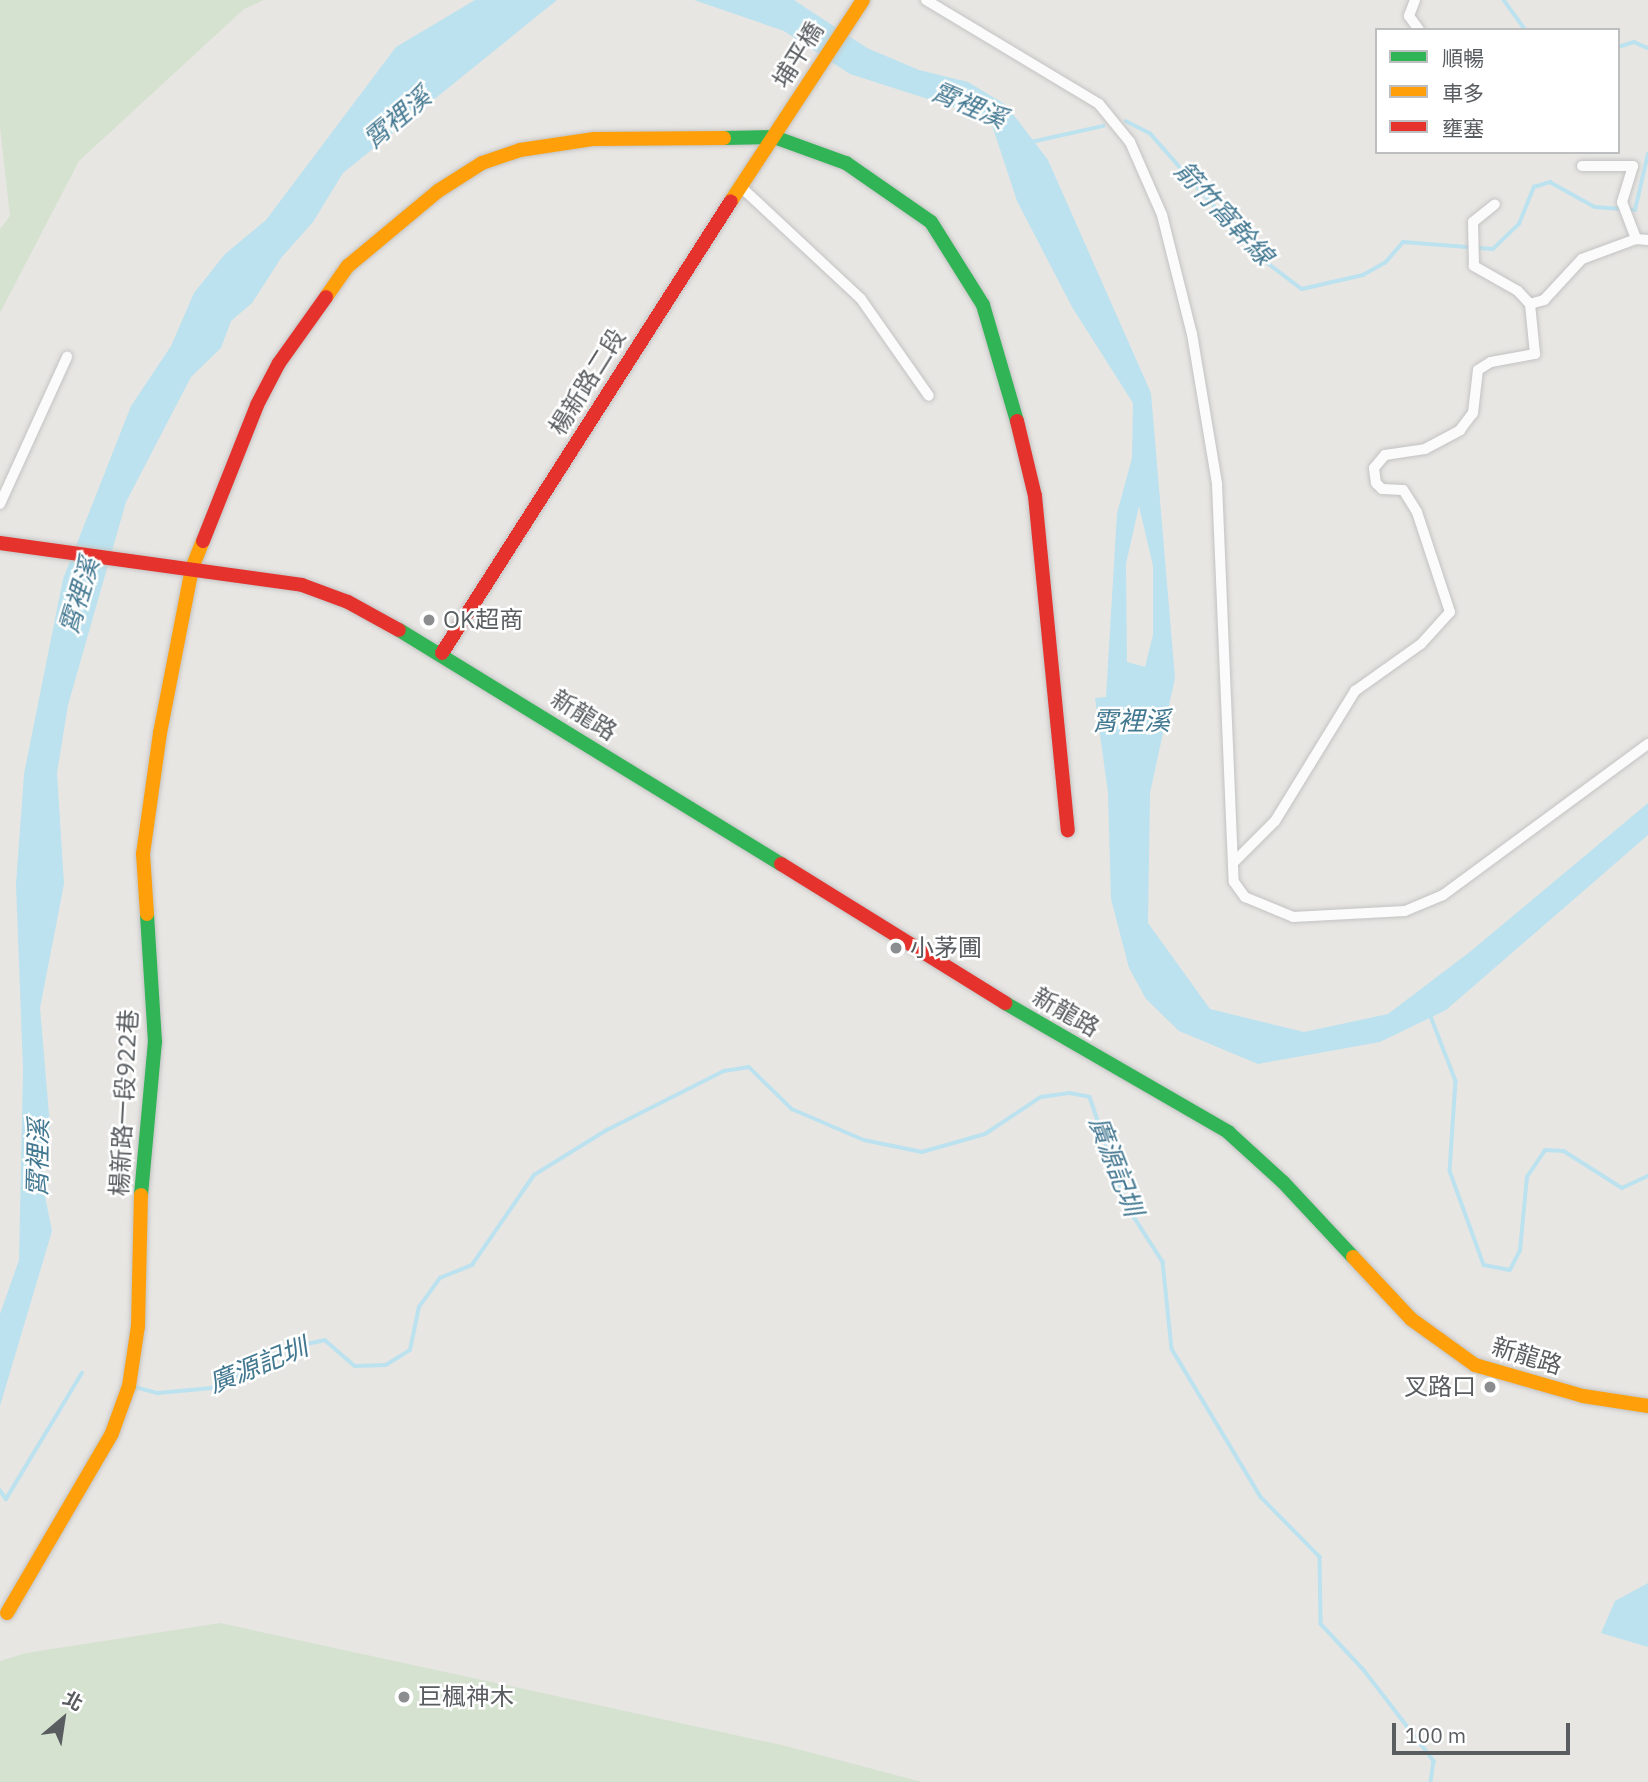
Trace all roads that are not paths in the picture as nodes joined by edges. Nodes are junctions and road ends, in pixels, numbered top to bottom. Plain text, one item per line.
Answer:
1 (863, 0) edge
2 (926, 0) edge
3 (1415, 0) edge
4 (1418, 28) edge
5 (774, 137) junction
6 (1582, 166) dead end
7 (741, 187) junction
8 (1495, 204) dead end
9 (1642, 239) edge
10 (1530, 304) junction
11 (67, 357) dead end
12 (929, 396) dead end
13 (0, 504) edge
14 (0, 543) edge
15 (192, 568) junction
16 (443, 653) junction
17 (1648, 744) edge
18 (1068, 830) dead end
19 (1233, 863) junction
20 (1648, 1406) edge
21 (7, 1614) dead end

1 - 5 street, 埔平橋
2 - 19 street
3 - 4 street
5 - 7 street, 楊新路二段
5 - 15 street, 楊新路一段922巷
5 - 18 street
6 - 9 street
7 - 12 street
7 - 16 street, 楊新路二段
8 - 10 street
9 - 10 street
10 - 19 street
11 - 13 street
14 - 15 street, 新龍路
15 - 16 street, 新龍路
15 - 21 street, 楊新路一段922巷
16 - 20 street, 新龍路
17 - 19 street

